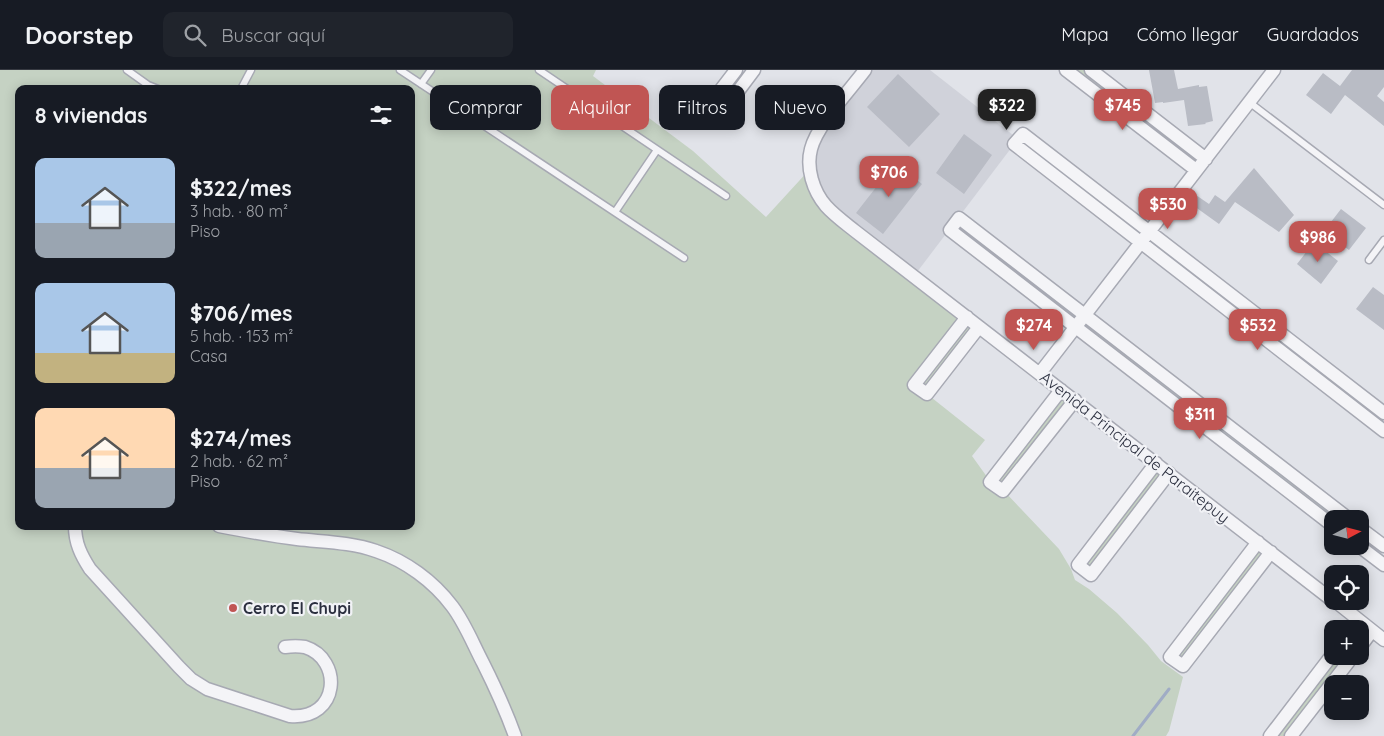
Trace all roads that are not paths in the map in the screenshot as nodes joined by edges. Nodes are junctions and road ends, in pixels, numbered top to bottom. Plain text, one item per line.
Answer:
1 (127, 70) edge
2 (250, 70) edge
3 (400, 70) edge
4 (431, 70) edge
5 (539, 70) edge
6 (736, 70) edge
7 (754, 70) edge
8 (865, 70) edge
9 (1091, 70) edge
10 (1274, 70) edge
11 (1070, 71) edge
12 (421, 84) junction
13 (148, 85) edge
14 (243, 85) edge
15 (1249, 102) junction
16 (657, 150) junction
17 (1206, 159) junction
18 (1196, 170) junction
19 (726, 196) dead end
20 (1384, 205) edge
21 (615, 212) junction
22 (1149, 232) junction
23 (1384, 240) edge
24 (1141, 243) junction
25 (684, 258) dead end
26 (1369, 260) dead end
27 (1085, 315) junction
28 (966, 317) junction
29 (980, 326) junction
30 (1076, 327) junction
31 (1040, 373) junction
32 (1061, 390) junction
33 (1366, 399) junction
34 (1074, 400) junction
35 (1357, 410) junction
36 (1384, 413) edge
37 (1384, 431) edge
38 (1156, 463) junction
39 (1170, 473) junction
40 (1302, 483) junction
41 (1294, 495) junction
42 (1337, 510) edge
43 (1324, 519) edge
44 (75, 530) edge
45 (241, 530) edge
46 (1369, 535) edge
47 (1258, 542) junction
48 (1384, 546) edge
49 (1271, 552) junction
50 (1369, 553) edge
51 (1384, 565) edge
52 (1324, 592) edge
53 (1343, 610) edge
54 (1352, 620) edge
55 (1369, 630) edge
56 (1372, 631) junction
57 (1369, 635) edge
58 (1384, 640) edge
59 (285, 647) dead end
60 (1324, 665) edge
61 (1345, 665) edge
62 (515, 736) edge
63 (1270, 736) edge
64 (1291, 736) edge

1 - 13 lane
2 - 14 lane
3 - 12 lane
4 - 12 lane
5 - 16 lane
6 - 7 street
8 - 28 street, Avenida Principal de Paraitepuy
9 - 17 street
10 - 15 street
11 - 18 street
12 - 21 lane
15 - 17 street
15 - 20 lane
16 - 19 lane
16 - 21 lane
17 - 18 street
18 - 22 street
21 - 25 lane
22 - 24 street
22 - 24 street
22 - 33 street
23 - 26 lane
24 - 27 street
24 - 35 street
27 - 30 street
27 - 30 street
27 - 40 street
28 - 29 street, Avenida Principal de Paraitepuy
28 - 29 street
29 - 31 street, Avenida Principal de Paraitepuy
30 - 31 street
30 - 41 street
31 - 32 street, Avenida Principal de Paraitepuy
32 - 34 street, Avenida Principal de Paraitepuy
32 - 34 street
33 - 35 street
33 - 36 street
34 - 38 street, Avenida Principal de Paraitepuy
35 - 37 street
38 - 39 street, Avenida Principal de Paraitepuy
38 - 39 street
39 - 47 street, Avenida Principal de Paraitepuy
40 - 41 street
40 - 42 street
41 - 43 street
44 - 59 street
45 - 62 street
46 - 48 street
47 - 49 street, Avenida Principal de Paraitepuy
47 - 49 street
49 - 52 street, Avenida Principal de Paraitepuy
50 - 51 street
53 - 54 street, Avenida Principal de Paraitepuy
55 - 56 street, Avenida Principal de Paraitepuy
56 - 57 street
56 - 58 street, Avenida Principal de Paraitepuy
60 - 63 street
61 - 64 street

